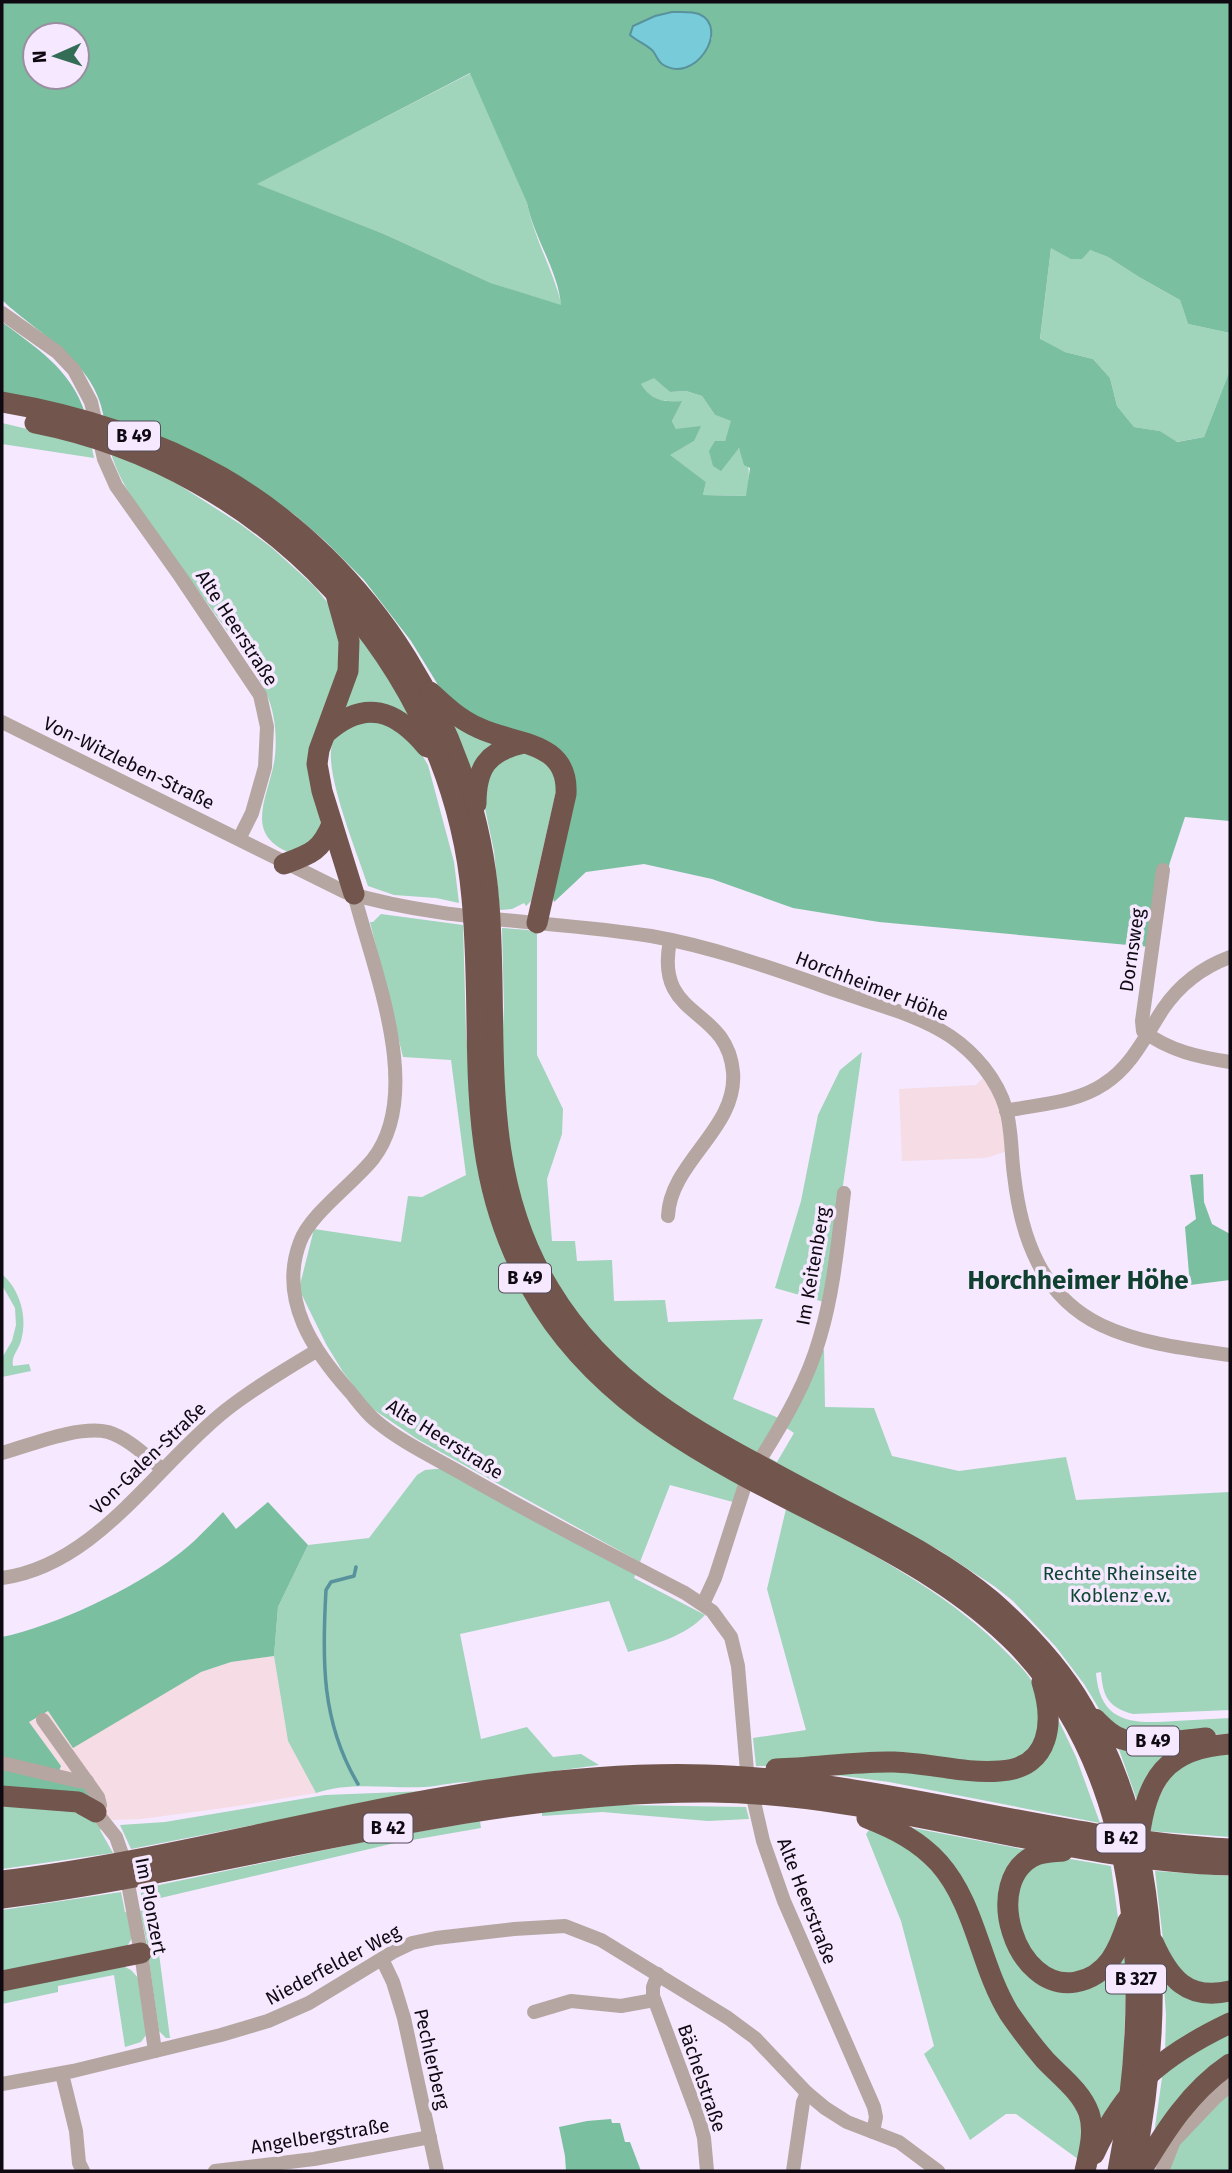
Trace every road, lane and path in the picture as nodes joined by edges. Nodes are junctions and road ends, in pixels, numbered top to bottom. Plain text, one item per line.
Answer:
1 (2, 313) edge
2 (2, 402) edge
3 (2, 417) edge
4 (335, 590) junction
5 (423, 686) junction
6 (2, 722) edge
7 (326, 733) junction
8 (524, 743) junction
9 (441, 764) junction
10 (332, 824) junction
11 (476, 824) junction
12 (239, 839) junction
13 (284, 863) junction
14 (1163, 870) dead end
15 (354, 894) junction
16 (537, 923) junction
17 (670, 941) junction
18 (1230, 957) edge
19 (1147, 1034) junction
20 (1230, 1062) edge
21 (1006, 1111) junction
22 (844, 1193) dead end
23 (668, 1216) dead end
24 (316, 1352) junction
25 (1230, 1355) edge
26 (704, 1445) junction
27 (2, 1453) edge
28 (761, 1458) dead end
29 (162, 1469) junction
30 (745, 1485) dead end
31 (800, 1496) junction
32 (2, 1578) edge
33 (703, 1604) junction
34 (1038, 1670) junction
35 (1086, 1711) junction
36 (43, 1720) dead end
37 (1230, 1737) edge
38 (1230, 1744) edge
39 (2, 1763) edge
40 (705, 1775) junction
41 (87, 1781) junction
42 (2, 1796) edge
43 (802, 1799) junction
44 (96, 1812) junction
45 (1128, 1820) junction
46 (1087, 1850) junction
47 (1230, 1854) edge
48 (1170, 1862) junction
49 (1230, 1872) edge
50 (1134, 1878) junction
51 (2, 1881) edge
52 (2, 1898) edge
53 (1131, 1912) junction
54 (1149, 1933) junction
55 (141, 1953) junction
56 (382, 1959) junction
57 (658, 1974) junction
58 (2, 1981) edge
59 (1230, 1991) edge
60 (654, 2000) junction
61 (534, 2012) dead end
62 (1230, 2023) edge
63 (1143, 2043) junction
64 (155, 2051) junction
65 (1230, 2064) edge
66 (62, 2074) junction
67 (2, 2084) edge
68 (1230, 2085) edge
69 (807, 2094) junction
70 (1134, 2125) junction
71 (873, 2132) junction
72 (430, 2137) junction
73 (83, 2171) edge
74 (215, 2171) edge
75 (438, 2171) edge
76 (706, 2171) edge
77 (793, 2171) edge
78 (938, 2171) edge
79 (1086, 2171) edge
80 (1118, 2171) edge
81 (1133, 2171) edge
82 (1141, 2171) edge
83 (1162, 2171) edge

1 - 12 street, Alte Heerstraße
2 - 5 highway, B 49
3 - 4 highway, B 49
4 - 7 highway
4 - 9 highway, B 49
5 - 8 highway
5 - 11 highway, B 49
6 - 12 street, Von-Witzleben-Straße
7 - 9 highway
7 - 10 highway
8 - 11 highway
8 - 16 highway
9 - 26 highway, B 49
10 - 13 highway
10 - 15 highway
11 - 26 highway, B 49
12 - 13 street
13 - 15 street
14 - 19 street, Dornsweg
15 - 16 street, Horchheimer Höhe
15 - 24 street, Alte Heerstraße
16 - 17 street, Horchheimer Höhe
17 - 21 street, Horchheimer Höhe
17 - 23 street
18 - 19 street
19 - 20 street
19 - 21 street
21 - 25 street, Horchheimer Höhe
22 - 28 street, Im Keitenberg
24 - 29 street, Von-Galen-Straße
24 - 33 street, Alte Heerstraße
26 - 31 highway, B 49
27 - 29 street
29 - 32 street, Von-Galen-Straße
30 - 33 street
31 - 34 highway, B 49
31 - 35 highway, B 49
33 - 71 street, Alte Heerstraße
34 - 40 highway
34 - 45 highway, B 327
35 - 37 highway, B 49
35 - 45 highway, B 49
36 - 41 street, Im Plonzert
38 - 45 highway
39 - 41 street
40 - 47 highway, B 42
40 - 51 highway, B 42
41 - 44 street, Im Plonzert
42 - 44 highway
43 - 46 highway, B 42
43 - 52 highway, B 42
43 - 79 highway
44 - 55 street, Im Plonzert
45 - 50 highway, B 327
45 - 50 highway, B 49
46 - 48 highway, B 42
46 - 53 highway
47 - 48 highway, B 42
48 - 49 highway
50 - 53 highway, B 327
50 - 54 highway, B 49
53 - 63 highway, B 327
54 - 59 highway
54 - 63 highway, B 49
55 - 58 highway
55 - 64 street, Im Plonzert
56 - 57 street, Niederfelder Weg
56 - 64 street, Niederfelder Weg
56 - 72 street, Pechlerberg
57 - 60 street, Bächelstraße
57 - 69 street, Niederfelder Weg
60 - 61 street
60 - 76 street, Bächelstraße
62 - 79 highway
63 - 70 highway, B 327
64 - 66 street, Niederfelder Weg
65 - 82 highway
66 - 67 street, Niederfelder Weg
66 - 73 street
68 - 83 street
69 - 71 street, Niederfelder Weg
69 - 77 street
70 - 80 highway, B 327
70 - 81 highway
71 - 78 street
72 - 74 street, Angelbergstraße
72 - 75 street, Pechlerberg

